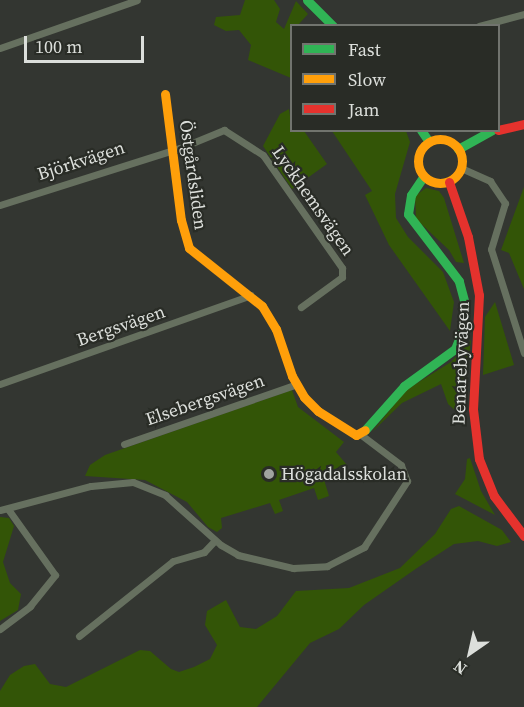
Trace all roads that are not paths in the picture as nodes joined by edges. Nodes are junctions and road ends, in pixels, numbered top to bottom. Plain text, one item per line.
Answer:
1 (137, 0) edge
2 (307, 0) edge
3 (524, 14) edge
4 (331, 24) edge
5 (486, 24) edge
6 (0, 48) edge
7 (165, 94) dead end
8 (524, 124) edge
9 (500, 130) edge
10 (422, 132) edge
11 (488, 132) edge
12 (429, 142) junction
13 (172, 149) junction
14 (458, 149) junction
15 (461, 168) junction
16 (423, 177) junction
17 (449, 182) junction
18 (0, 205) edge
19 (251, 295) junction
20 (302, 307) dead end
21 (524, 353) edge
22 (0, 384) edge
23 (297, 384) junction
24 (360, 434) junction
25 (124, 444) dead end
26 (4, 509) edge
27 (524, 536) edge
28 (215, 540) junction
29 (0, 629) edge
30 (79, 636) dead end

1 - 6 street
2 - 4 street
3 - 5 street
7 - 13 street, Östgårdsliden
8 - 9 street
10 - 12 street
11 - 14 street
12 - 14 street
12 - 16 street
13 - 18 street, Björkvägen
13 - 19 street, Östgårdsliden
13 - 20 street, Lyckhemsvägen
14 - 15 street
15 - 17 street
15 - 21 street
16 - 17 street
16 - 24 street
17 - 27 street, Benarebyvägen
19 - 22 street, Bergsvägen
19 - 23 street, Östgårdsliden
23 - 24 street, Östgårdsliden
23 - 25 street, Elsebergsvägen
24 - 28 street
26 - 28 street
26 - 29 street
28 - 30 street

